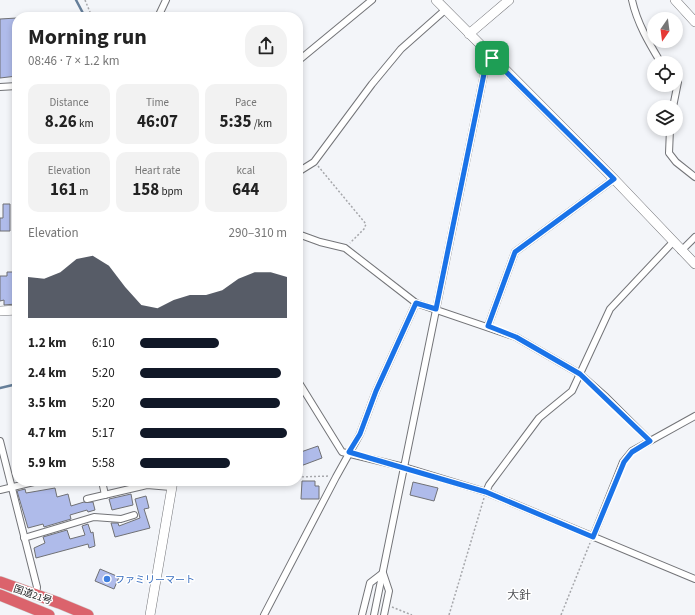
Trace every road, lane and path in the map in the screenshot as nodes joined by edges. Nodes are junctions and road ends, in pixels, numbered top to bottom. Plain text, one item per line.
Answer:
1 (85, 0) edge
2 (166, 0) edge
3 (372, 0) edge
4 (436, 0) edge
5 (509, 0) edge
6 (632, 0) edge
7 (675, 0) edge
8 (445, 10) junction
9 (90, 12) edge
10 (160, 12) edge
11 (695, 22) edge
12 (469, 34) junction
13 (303, 56) edge
14 (657, 56) edge
15 (492, 58) junction
16 (12, 86) edge
17 (0, 87) edge
18 (670, 136) edge
19 (314, 162) junction
20 (303, 169) edge
21 (695, 177) edge
22 (614, 179) junction
23 (303, 236) edge
24 (695, 237) edge
25 (673, 242) junction
26 (345, 248) junction
27 (681, 251) junction
28 (695, 264) edge
29 (416, 303) junction
30 (436, 309) junction
31 (12, 310) edge
32 (0, 311) edge
33 (488, 326) junction
34 (580, 374) junction
35 (303, 390) edge
36 (695, 416) edge
37 (650, 441) junction
38 (0, 442) edge
39 (349, 452) junction
40 (404, 467) junction
41 (336, 477) junction
42 (303, 478) edge
43 (16, 486) edge
44 (103, 486) edge
45 (143, 486) edge
46 (172, 486) edge
47 (11, 487) junction
48 (0, 490) edge
49 (486, 492) junction
50 (105, 495) junction
51 (87, 499) dead end
52 (134, 516) dead end
53 (593, 537) junction
54 (24, 538) junction
55 (383, 573) junction
56 (695, 579) edge
57 (0, 582) edge
58 (0, 595) edge
59 (36, 596) junction
60 (386, 605) junction
61 (48, 615) edge
62 (88, 615) edge
63 (150, 615) edge
64 (264, 615) edge
65 (362, 615) edge
66 (374, 615) edge
67 (384, 615) edge
68 (412, 615) edge
69 (450, 615) edge
70 (561, 615) edge

1 - 9 path
2 - 10 street
3 - 13 street
4 - 8 street
5 - 12 street
6 - 14 street
7 - 11 street
8 - 12 street
8 - 19 street
12 - 15 street
15 - 22 street
15 - 30 street
16 - 17 street
18 - 21 street
19 - 20 street
19 - 26 path
22 - 25 street
22 - 33 street
23 - 26 street
24 - 27 street
25 - 27 street
25 - 34 street
26 - 29 street
27 - 28 street
29 - 30 street
29 - 39 street
30 - 33 street
30 - 40 street
31 - 32 street
33 - 34 street
34 - 37 street
34 - 49 street
35 - 39 street
36 - 37 street
37 - 53 street
38 - 47 street
39 - 40 street
39 - 41 street
40 - 49 street
40 - 55 street
41 - 42 path
41 - 64 street
43 - 47 street
44 - 50 street
45 - 50 street
46 - 63 street
47 - 48 street
47 - 54 street
49 - 53 street
49 - 69 path
50 - 51 street
52 - 54 street
53 - 56 street
53 - 70 path
54 - 59 street
55 - 60 street
55 - 65 street
55 - 66 street
57 - 59 highway, 国道21号
58 - 61 highway, 国道21号
59 - 62 highway, 国道21号
60 - 67 street
60 - 68 path

